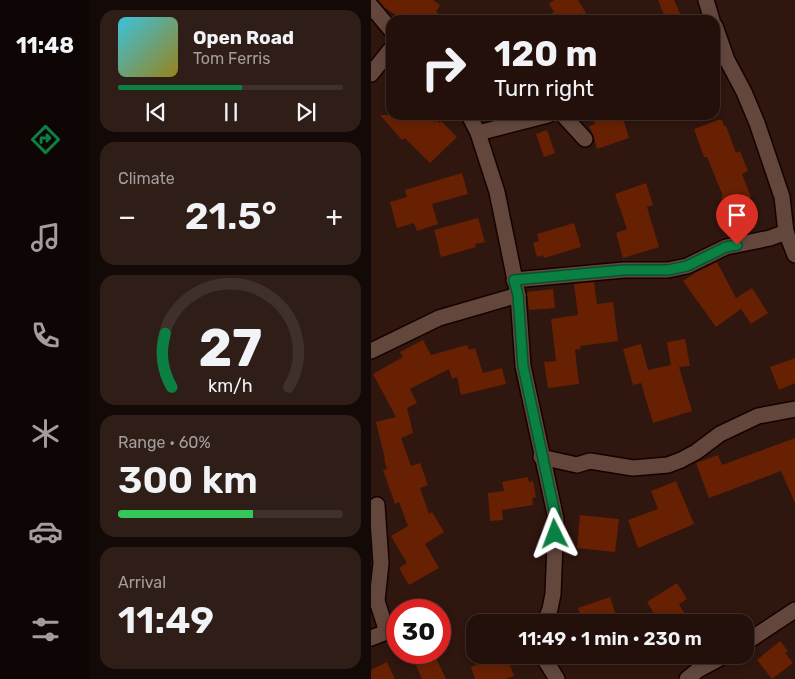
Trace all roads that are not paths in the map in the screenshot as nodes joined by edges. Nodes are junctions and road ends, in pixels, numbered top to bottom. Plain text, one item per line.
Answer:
1 (699, 0) edge
2 (706, 0) edge
3 (371, 6) edge
4 (702, 15) edge
5 (711, 15) edge
6 (386, 24) edge
7 (720, 40) edge
8 (386, 56) edge
9 (720, 59) edge
10 (371, 74) edge
11 (745, 116) dead end
12 (472, 120) edge
13 (529, 120) edge
14 (568, 120) edge
15 (478, 133) junction
16 (585, 139) dead end
17 (786, 232) junction
18 (795, 255) edge
19 (516, 287) junction
20 (371, 351) edge
21 (795, 409) edge
22 (541, 457) junction
23 (377, 505) dead end
24 (795, 610) edge
25 (548, 614) edge
26 (386, 618) edge
27 (386, 632) edge
28 (754, 636) edge
29 (371, 638) edge
30 (548, 664) edge
31 (709, 664) edge
32 (557, 679) edge
33 (687, 679) edge

1 - 4 street
2 - 5 street
3 - 6 street
7 - 17 street
8 - 10 street
9 - 11 street
12 - 15 street
13 - 15 street
14 - 16 street
15 - 19 street
17 - 18 street
17 - 19 street
19 - 20 street
19 - 22 street
21 - 22 street
22 - 25 street
23 - 26 street
24 - 28 street
27 - 29 street
30 - 32 street
31 - 33 street

